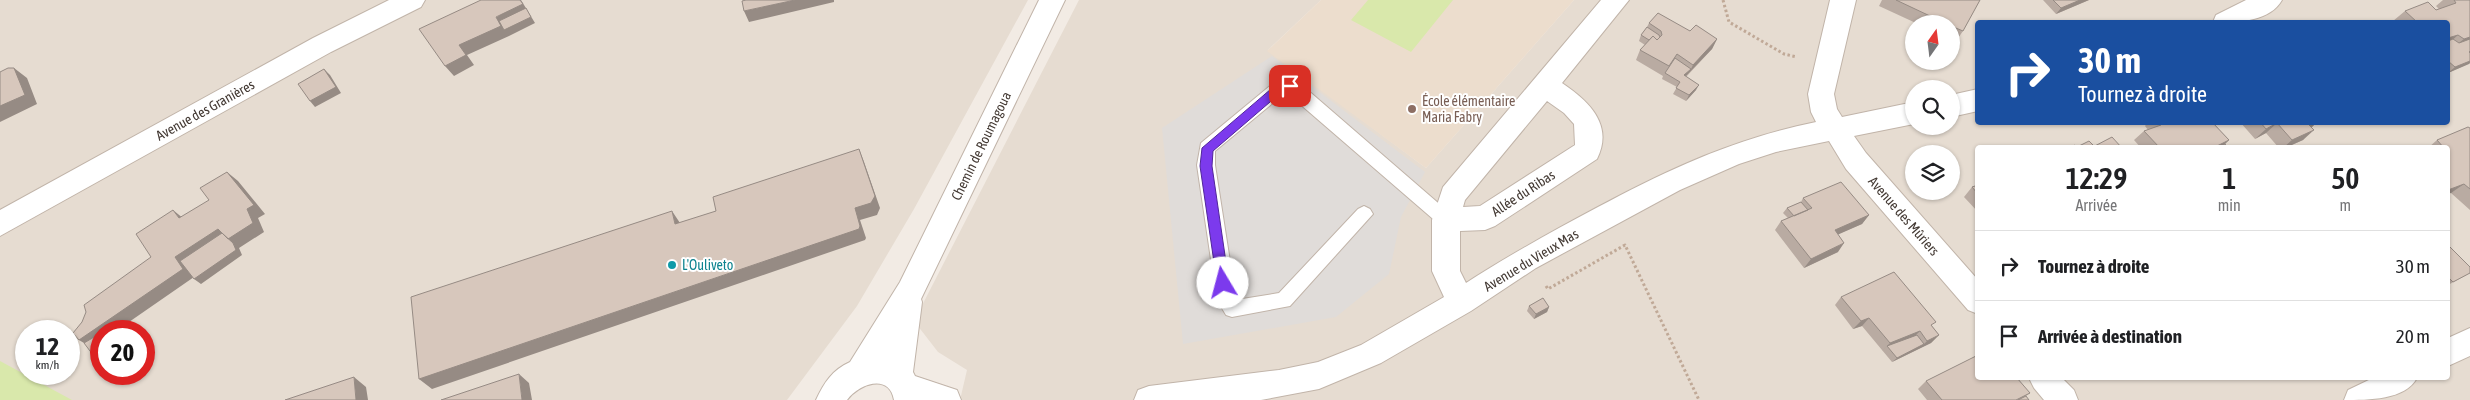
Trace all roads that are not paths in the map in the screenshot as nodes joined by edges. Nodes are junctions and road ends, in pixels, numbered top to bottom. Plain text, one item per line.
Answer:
1 (412, 0) edge
2 (1052, 0) edge
3 (1616, 0) edge
4 (1843, 0) edge
5 (2269, 0) edge
6 (2229, 20) edge
7 (1546, 86) junction
8 (1975, 101) edge
9 (1960, 104) edge
10 (1905, 115) edge
11 (1834, 128) junction
12 (1364, 214) dead end
13 (1446, 220) junction
14 (0, 224) edge
15 (910, 292) junction
16 (1975, 298) edge
17 (1461, 302) junction
18 (2470, 341) edge
19 (2450, 352) edge
20 (860, 372) junction
21 (2046, 380) edge
22 (2398, 380) edge
23 (904, 388) edge
24 (831, 400) edge
25 (946, 400) edge
26 (1149, 400) edge
27 (2063, 400) edge
28 (2359, 400) edge

1 - 14 street, Avenue des Granières
2 - 15 street, Chemin de Roumagoua
3 - 7 street
4 - 11 street
5 - 6 street
7 - 13 street
7 - 13 street, Allée du Ribas
8 - 9 street
10 - 11 street, Avenue du Vieux Mas
11 - 16 street, Avenue des Mûriers
11 - 17 street, Avenue du Vieux Mas
12 - 13 lane
13 - 17 street
15 - 20 street, Chemin de Roumagoua
15 - 23 street, Chemin de Roumagoua
17 - 26 street, Avenue du Vieux Mas
18 - 19 street
20 - 23 street
20 - 24 street
21 - 27 street
22 - 28 street
23 - 25 street

